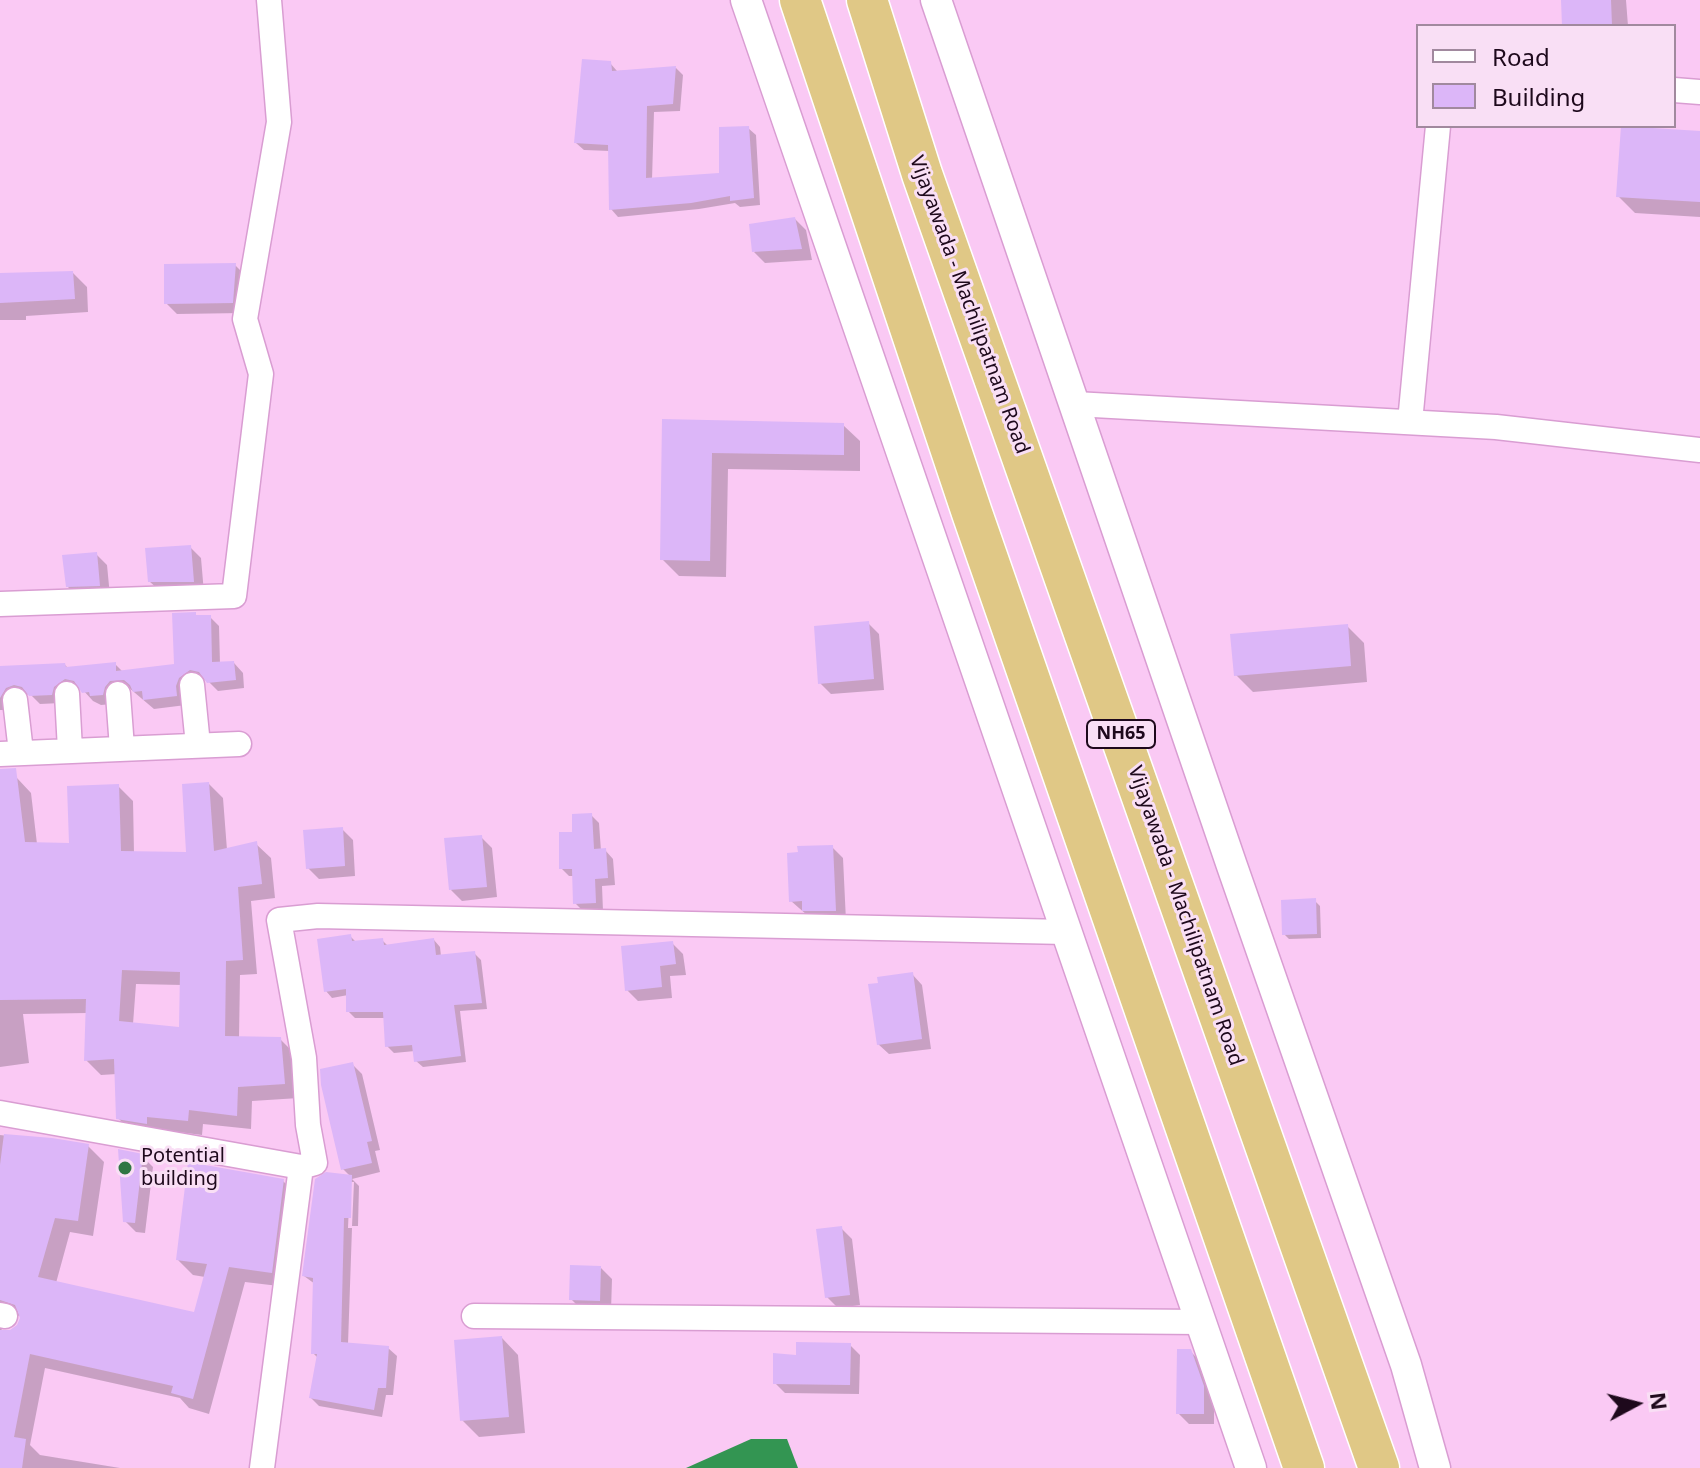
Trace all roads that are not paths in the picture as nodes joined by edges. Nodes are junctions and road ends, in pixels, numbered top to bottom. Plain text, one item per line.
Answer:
1 (269, 0) edge
2 (746, 0) edge
3 (800, 0) edge
4 (867, 0) edge
5 (936, 0) edge
6 (1676, 90) edge
7 (1700, 92) edge
8 (1438, 128) edge
9 (1075, 404) junction
10 (1410, 422) junction
11 (1700, 450) edge
12 (0, 604) edge
13 (192, 685) dead end
14 (67, 694) dead end
15 (118, 694) dead end
16 (15, 700) dead end
17 (239, 744) dead end
18 (198, 745) junction
19 (122, 748) junction
20 (70, 750) junction
21 (11, 753) edge
22 (1066, 932) junction
23 (0, 1113) edge
24 (301, 1167) junction
25 (474, 1316) dead end
26 (1201, 1322) junction
27 (262, 1468) edge
28 (1251, 1468) edge
29 (1304, 1468) edge
30 (1379, 1468) edge
31 (1435, 1468) edge

1 - 12 street
2 - 22 street
3 - 29 highway
4 - 30 highway, Vijayawada - Machilipatnam Road / NH65
5 - 9 street
6 - 7 street
8 - 10 street
9 - 10 street
9 - 31 street
10 - 11 street
13 - 18 street
14 - 20 street
15 - 19 street
16 - 21 street
17 - 18 street
18 - 19 street
19 - 20 street
20 - 21 street
22 - 24 street
22 - 26 street
23 - 24 street
24 - 27 street
25 - 26 street
26 - 28 street

